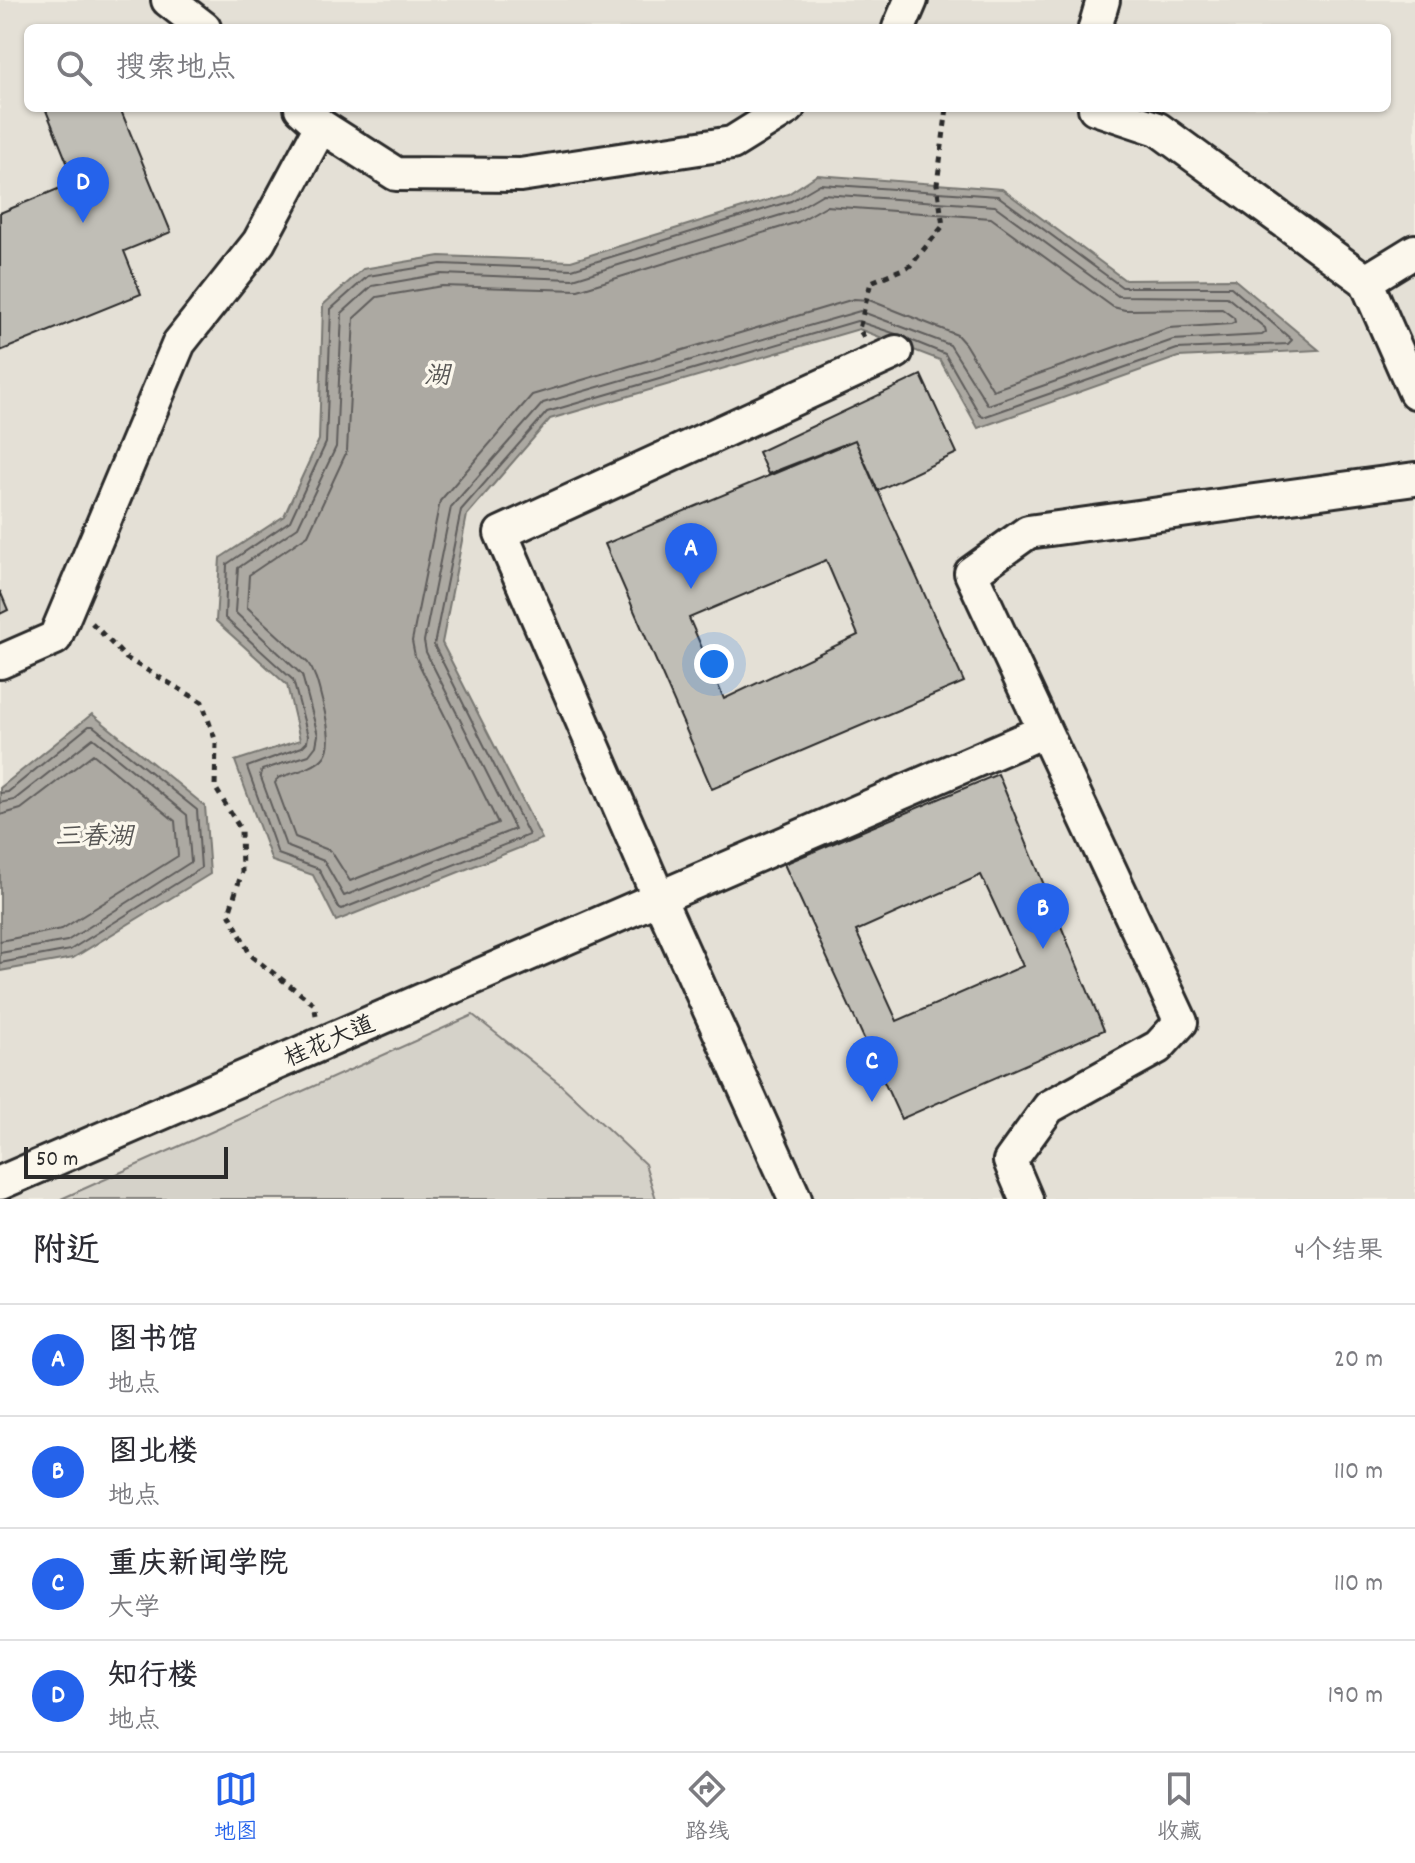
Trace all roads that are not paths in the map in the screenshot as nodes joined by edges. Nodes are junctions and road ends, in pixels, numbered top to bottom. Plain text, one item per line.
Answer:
1 (168, 0) edge
2 (886, 0) edge
3 (911, 0) edge
4 (1103, 0) edge
5 (199, 24) edge
6 (889, 24) edge
7 (901, 24) edge
8 (1096, 24) edge
9 (782, 112) edge
10 (1107, 112) edge
11 (311, 117) edge
12 (1415, 251) edge
13 (1366, 281) junction
14 (896, 352) dead end
15 (1415, 392) edge
16 (1415, 479) edge
17 (0, 662) edge
18 (1044, 731) junction
19 (659, 898) junction
20 (0, 1183) edge
21 (795, 1199) edge
22 (1026, 1199) edge

1 - 5 street
2 - 6 street
3 - 7 street
4 - 8 street
9 - 11 street
10 - 13 street
11 - 17 street
12 - 13 street
13 - 15 street
14 - 19 street
16 - 18 street
18 - 19 street, 桂花大道
18 - 22 street
19 - 20 street, 桂花大道
19 - 21 street

